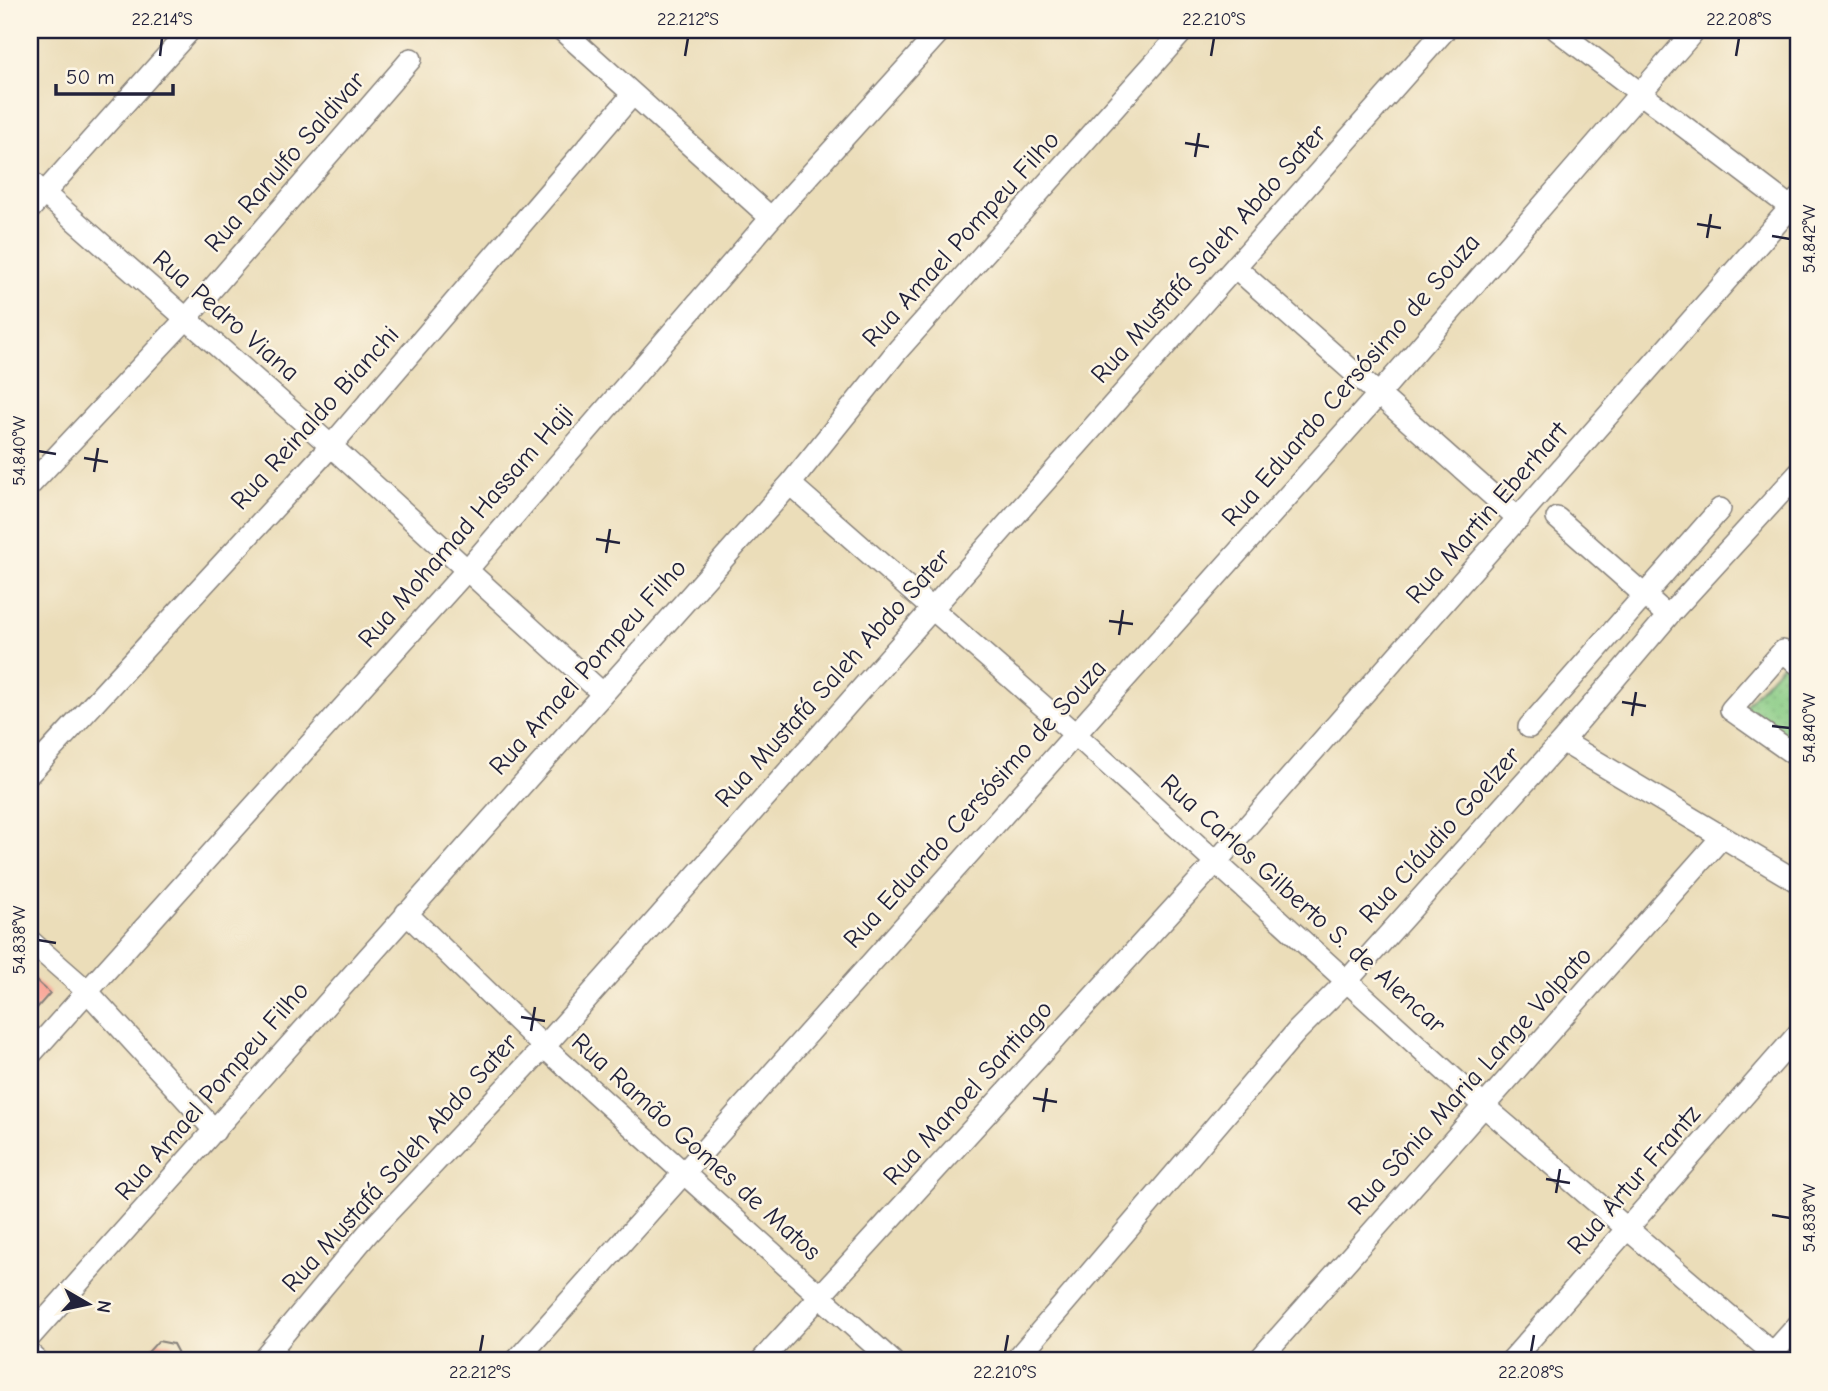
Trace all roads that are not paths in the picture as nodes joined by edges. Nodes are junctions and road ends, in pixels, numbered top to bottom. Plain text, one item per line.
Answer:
1 (190, 30) edge
2 (562, 30) edge
3 (942, 30) edge
4 (1184, 30) edge
5 (1445, 30) edge
6 (1556, 30) edge
7 (1695, 30) edge
8 (411, 59) dead end
9 (1639, 93) junction
10 (634, 94) junction
11 (34, 195) edge
12 (1796, 206) edge
13 (771, 218) junction
14 (1236, 268) junction
15 (187, 318) junction
16 (1379, 394) junction
17 (331, 446) junction
18 (1798, 474) edge
19 (790, 484) junction
20 (30, 485) edge
21 (1720, 509) dead end
22 (1557, 518) dead end
23 (1519, 519) junction
24 (467, 570) junction
25 (1645, 595) junction
26 (933, 608) junction
27 (1668, 616) junction
28 (1798, 664) edge
29 (602, 692) junction
30 (1529, 727) dead end
31 (1076, 735) junction
32 (1562, 741) junction
33 (1798, 757) edge
34 (30, 773) edge
35 (1723, 837) junction
36 (1216, 862) junction
37 (1798, 881) edge
38 (406, 913) junction
39 (30, 941) edge
40 (1346, 982) junction
41 (88, 991) junction
42 (1798, 1034) edge
43 (544, 1047) junction
44 (30, 1055) edge
45 (1485, 1107) junction
46 (215, 1131) junction
47 (683, 1171) junction
48 (1628, 1230) junction
49 (820, 1296) junction
50 (1798, 1325) edge
51 (30, 1337) edge
52 (30, 1354) edge
53 (1774, 1359) edge
54 (38, 1361) edge
55 (261, 1361) edge
56 (516, 1361) edge
57 (761, 1361) edge
58 (891, 1361) edge
59 (1015, 1361) edge
60 (1258, 1361) edge
61 (1511, 1361) edge

1 - 11 street
2 - 10 street
3 - 13 street, Rua Mohamad Hassam Haji
4 - 19 street, Rua Amael Pompeu Filho
5 - 14 street, Rua Mustafá Saleh Abdo Sater
6 - 9 street
7 - 9 street, Rua Eduardo Cersósimo de Souza
8 - 15 street, Rua Ranulfo Saldivar
9 - 12 street
9 - 16 street, Rua Eduardo Cersósimo de Souza
10 - 13 street
10 - 17 street, Rua Reinaldo Bianchi
11 - 15 street, Rua Pedro Viana
12 - 23 street, Rua Martin Eberhart
13 - 24 street, Rua Mohamad Hassam Haji
14 - 16 street
14 - 26 street, Rua Mustafá Saleh Abdo Sater
15 - 17 street, Rua Pedro Viana
15 - 20 street, Rua Ranulfo Saldivar
16 - 23 street
16 - 31 street, Rua Eduardo Cersósimo de Souza
17 - 24 street, Rua Pedro Viana
17 - 34 street, Rua Reinaldo Bianchi
18 - 27 street, Rua Cláudio Goelzer
19 - 26 street, Rua Carlos Gilberto S. de Alencar
19 - 29 street, Rua Amael Pompeu Filho
21 - 25 street
22 - 25 street
23 - 36 street, Rua Martin Eberhart
24 - 29 street, Rua Pedro Viana
24 - 41 street, Rua Mohamad Hassam Haji
25 - 27 street
25 - 30 street
26 - 31 street, Rua Carlos Gilberto S. de Alencar
26 - 43 street, Rua Mustafá Saleh Abdo Sater
27 - 32 street, Rua Cláudio Goelzer
28 - 33 street
29 - 38 street, Rua Amael Pompeu Filho
31 - 36 street, Rua Carlos Gilberto S. de Alencar
31 - 47 street, Rua Eduardo Cersósimo de Souza
32 - 35 street
32 - 40 street, Rua Cláudio Goelzer
35 - 37 street
35 - 45 street, Rua Sônia Maria Lange Volpato
36 - 40 street, Rua Carlos Gilberto S. de Alencar
36 - 49 street, Rua Manoel Santiago
38 - 43 street, Rua Ramão Gomes de Matos
38 - 46 street, Rua Amael Pompeu Filho
39 - 41 street
40 - 45 street, Rua Carlos Gilberto S. de Alencar
40 - 59 street, Rua Cláudio Goelzer
41 - 44 street, Rua Mohamad Hassam Haji
41 - 46 street
42 - 48 street, Rua Artur Frantz
43 - 47 street, Rua Ramão Gomes de Matos
43 - 55 street, Rua Mustafá Saleh Abdo Sater
45 - 48 street, Rua Carlos Gilberto S. de Alencar
45 - 60 street, Rua Sônia Maria Lange Volpato
46 - 51 street, Rua Amael Pompeu Filho
47 - 49 street, Rua Ramão Gomes de Matos
47 - 56 street, Rua Eduardo Cersósimo de Souza
48 - 53 street, Rua Carlos Gilberto S. de Alencar
48 - 61 street, Rua Artur Frantz
49 - 57 street, Rua Manoel Santiago
49 - 58 street, Rua Ramão Gomes de Matos
50 - 53 street
52 - 54 street

